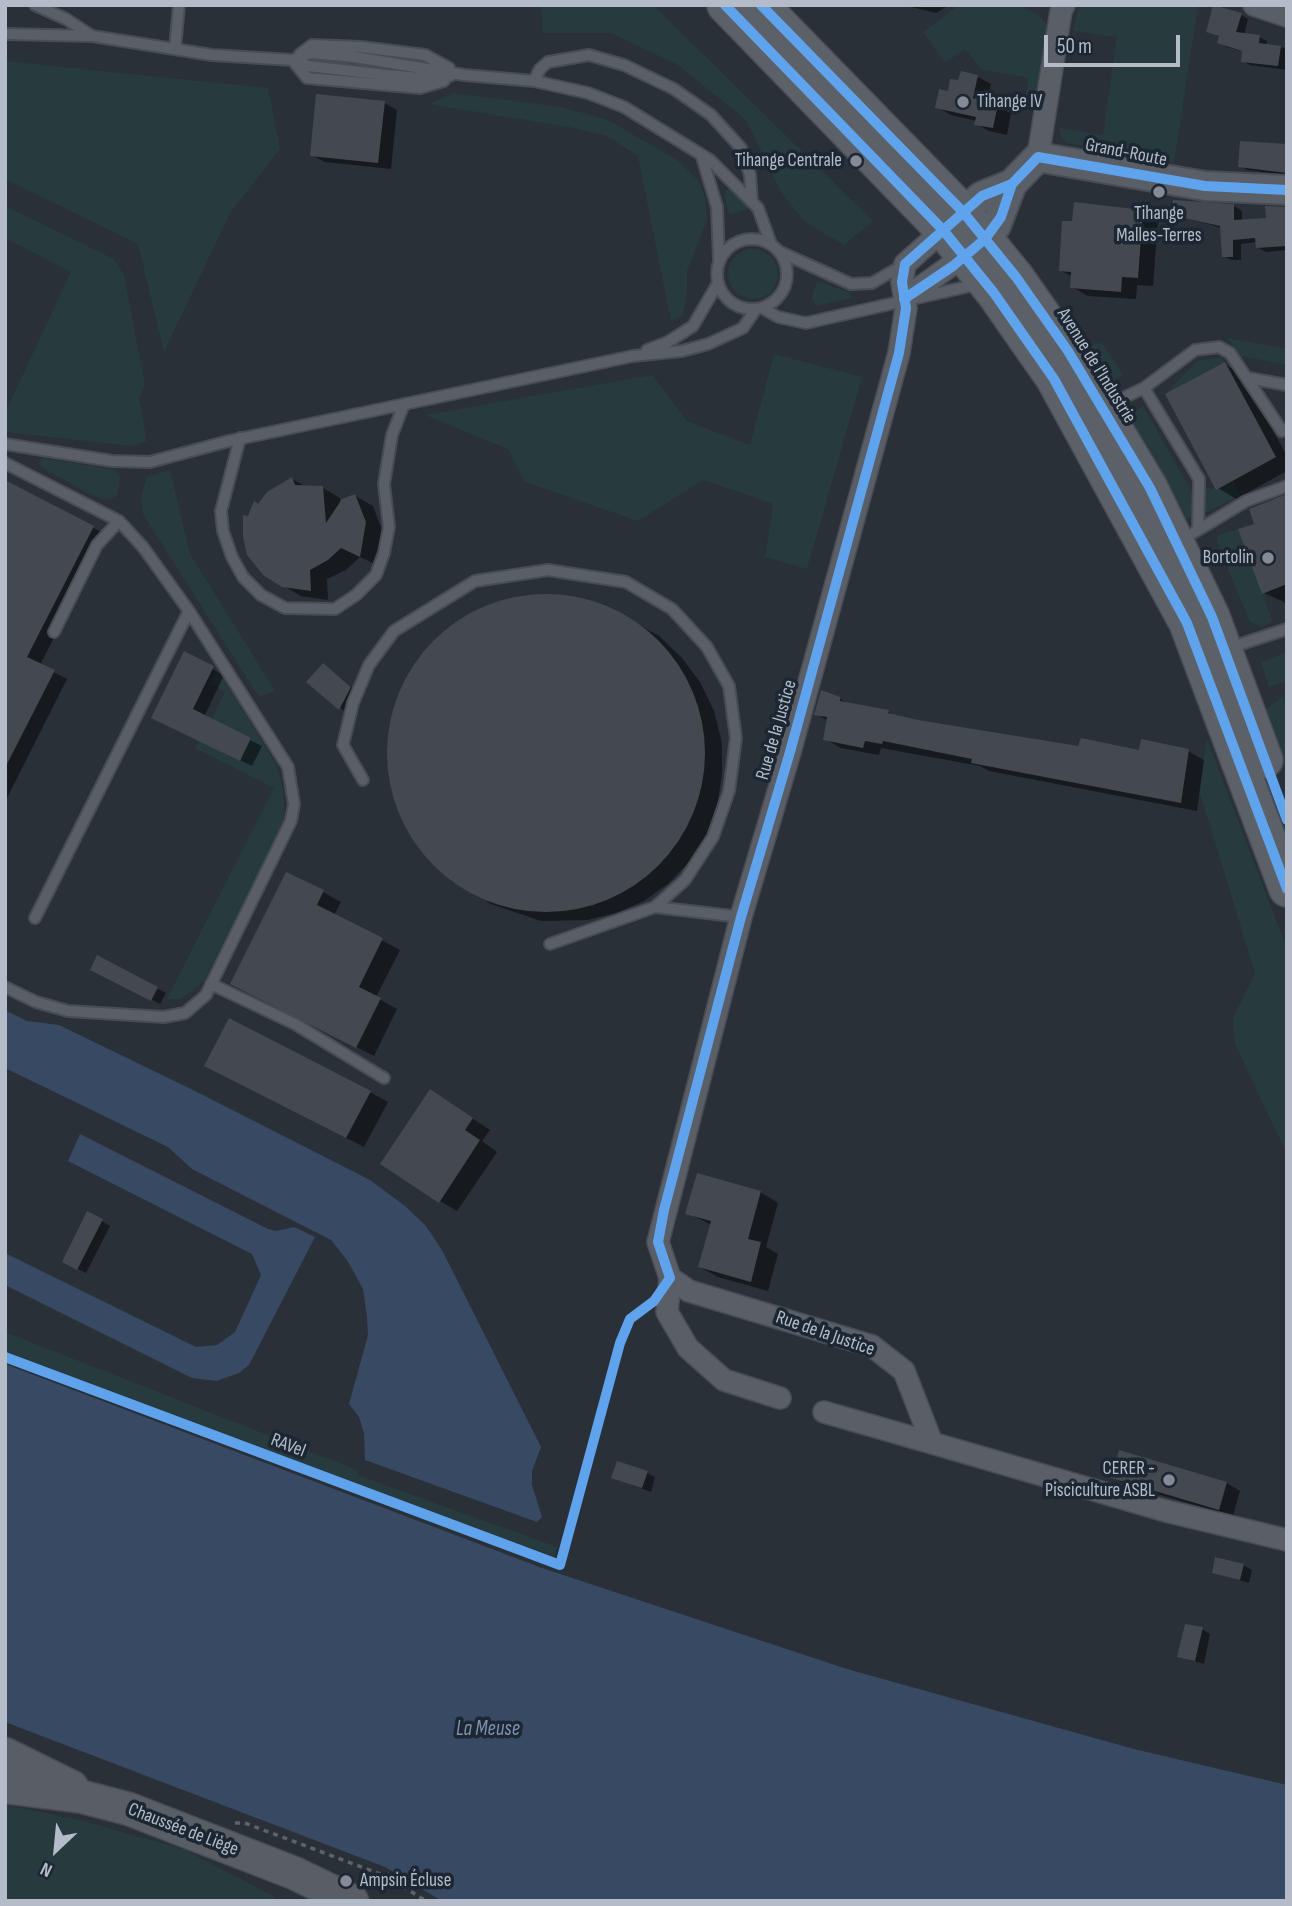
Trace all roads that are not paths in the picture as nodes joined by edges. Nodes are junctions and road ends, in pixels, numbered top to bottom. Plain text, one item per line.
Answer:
1 (35, 5) edge
2 (179, 5) edge
3 (725, 5) edge
4 (761, 5) edge
5 (1065, 5) edge
6 (1254, 5) edge
7 (1287, 16) edge
8 (5, 34) edge
9 (92, 36) junction
10 (174, 49) junction
11 (293, 60) junction
12 (464, 75) junction
13 (534, 81) junction
14 (702, 157) junction
15 (1038, 157) junction
16 (1012, 184) junction
17 (1287, 190) edge
18 (752, 201) junction
19 (966, 228) junction
20 (771, 244) junction
21 (780, 252) junction
22 (719, 260) junction
23 (905, 264) junction
24 (718, 283) junction
25 (986, 283) junction
26 (904, 299) junction
27 (759, 308) junction
28 (633, 356) junction
29 (1248, 378) junction
30 (1287, 385) edge
31 (1144, 388) junction
32 (404, 404) junction
33 (1102, 408) junction
34 (1287, 429) edge
35 (240, 438) junction
36 (5, 444) edge
37 (5, 463) edge
38 (1287, 486) edge
39 (119, 521) junction
40 (1187, 537) junction
41 (189, 611) junction
42 (1287, 629) edge
43 (54, 632) dead end
44 (1212, 652) junction
45 (363, 780) dead end
46 (1287, 820) edge
47 (1287, 889) edge
48 (655, 907) junction
49 (741, 917) junction
50 (35, 918) dead end
51 (550, 944) dead end
52 (211, 984) junction
53 (5, 987) edge
54 (384, 1077) dead end
55 (670, 1278) junction
56 (780, 1398) dead end
57 (824, 1412) dead end
58 (932, 1443) junction
59 (1287, 1540) edge
60 (5, 1754) edge
61 (5, 1787) edge
62 (83, 1797) junction
63 (352, 1901) edge

1 - 9 lane
2 - 10 lane
3 - 19 main road, Avenue de l'Industrie
4 - 19 main road, Avenue de l'Industrie
5 - 15 street
6 - 7 street
8 - 9 lane
9 - 10 lane
10 - 11 lane
11 - 12 lane
11 - 12 lane
12 - 13 lane
13 - 14 lane
13 - 18 lane
14 - 18 lane
14 - 22 lane
15 - 16 street
15 - 17 street, Grand-Route
16 - 19 street
16 - 19 street
18 - 20 lane
19 - 23 street
19 - 25 main road, Avenue de l'Industrie
19 - 26 street
19 - 33 main road, Avenue de l'Industrie
20 - 21 lane
20 - 22 lane
21 - 23 lane
21 - 27 lane
22 - 24 lane
23 - 26 street, Rue de la Justice
24 - 27 lane
24 - 28 lane
25 - 26 lane
25 - 44 main road, Avenue de l'Industrie
26 - 27 lane
26 - 49 street, Rue de la Justice
27 - 28 lane
28 - 32 lane
29 - 30 lane
29 - 31 lane
29 - 34 lane
31 - 33 lane
31 - 40 lane
32 - 35 lane
32 - 35 lane
33 - 40 main road, Avenue de l'Industrie
35 - 36 lane
37 - 39 lane
38 - 40 lane
39 - 41 lane
39 - 43 lane
40 - 44 main road, Avenue de l'Industrie
41 - 50 lane
41 - 52 lane
42 - 44 lane
44 - 46 main road, Avenue de l'Industrie
44 - 47 main road, Avenue de l'Industrie
45 - 48 lane
48 - 49 lane
48 - 51 lane
49 - 55 street, Rue de la Justice
52 - 53 lane
52 - 54 lane
55 - 56 street, Rue de la Justice
55 - 58 street, Rue de la Justice
57 - 58 street
58 - 59 street
60 - 62 main road
61 - 62 main road, Chaussée de Liège
62 - 63 main road, Chaussée de Liège

